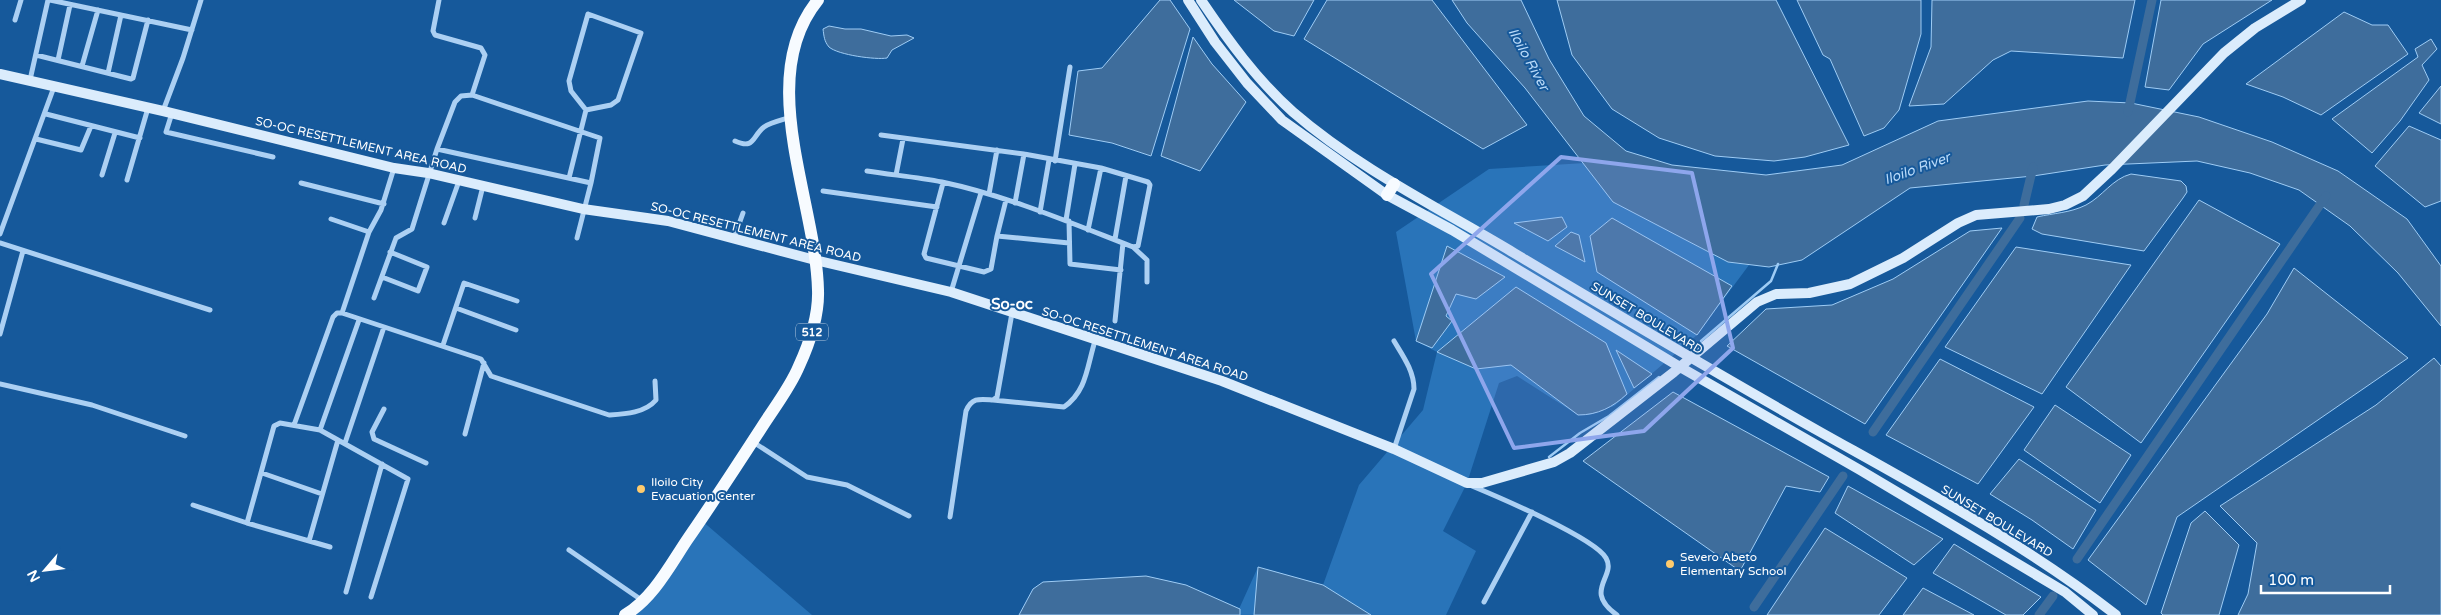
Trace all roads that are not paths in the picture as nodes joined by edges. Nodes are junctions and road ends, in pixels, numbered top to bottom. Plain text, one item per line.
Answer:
1 (21, 0) edge
2 (49, 0) edge
3 (201, 0) edge
4 (440, 0) edge
5 (818, 0) edge
6 (1188, 0) edge
7 (1201, 0) edge
8 (2301, 0) edge
9 (70, 5) junction
10 (98, 10) junction
11 (121, 15) junction
12 (15, 20) dead end
13 (148, 20) junction
14 (192, 30) junction
15 (36, 55) junction
16 (58, 60) junction
17 (82, 66) junction
18 (1070, 67) dead end
19 (108, 73) junction
20 (0, 74) edge
21 (30, 80) junction
22 (54, 87) junction
23 (472, 95) junction
24 (148, 108) junction
25 (586, 110) junction
26 (168, 112) junction
27 (46, 114) junction
28 (791, 117) junction
29 (91, 126) junction
30 (579, 130) junction
31 (115, 133) junction
32 (881, 136) dead end
33 (140, 138) junction
34 (36, 139) junction
35 (903, 139) junction
36 (735, 141) dead end
37 (437, 149) junction
38 (997, 150) junction
39 (1024, 154) junction
40 (273, 157) dead end
41 (1052, 160) junction
42 (1075, 164) junction
43 (394, 168) junction
44 (1100, 168) junction
45 (867, 170) dead end
46 (428, 173) junction
47 (102, 175) dead end
48 (896, 175) junction
49 (1126, 176) junction
50 (569, 178) junction
51 (127, 180) dead end
52 (459, 180) junction
53 (301, 183) dead end
54 (590, 183) junction
55 (943, 183) junction
56 (1394, 184) junction
57 (483, 185) junction
58 (823, 191) dead end
59 (981, 193) junction
60 (989, 194) junction
61 (1387, 195) junction
62 (1006, 200) junction
63 (1015, 203) junction
64 (384, 204) junction
65 (937, 207) junction
66 (583, 209) junction
67 (1040, 212) junction
68 (743, 213) dead end
69 (475, 218) dead end
70 (331, 219) dead end
71 (1068, 221) junction
72 (444, 223) dead end
73 (1088, 230) junction
74 (369, 232) junction
75 (0, 234) edge
76 (996, 236) junction
77 (577, 238) dead end
78 (734, 239) junction
79 (1115, 240) junction
80 (1069, 242) junction
81 (0, 243) edge
82 (1124, 243) junction
83 (1133, 247) junction
84 (23, 251) junction
85 (390, 252) junction
86 (815, 260) junction
87 (958, 266) junction
88 (1121, 270) junction
89 (382, 277) junction
90 (1147, 282) dead end
91 (951, 292) junction
92 (374, 298) dead end
93 (518, 301) dead end
94 (456, 308) junction
95 (210, 310) dead end
96 (342, 313) junction
97 (1012, 313) junction
98 (359, 320) junction
99 (1116, 320) dead end
100 (384, 327) junction
101 (516, 330) dead end
102 (0, 334) edge
103 (1095, 341) junction
104 (1394, 341) dead end
105 (443, 345) junction
106 (1690, 358) junction
107 (484, 362) junction
108 (1680, 367) junction
109 (655, 382) dead end
110 (0, 384) edge
111 (993, 400) junction
112 (384, 410) dead end
113 (294, 425) junction
114 (320, 430) junction
115 (465, 434) dead end
116 (185, 436) dead end
117 (338, 440) junction
118 (753, 442) junction
119 (345, 443) junction
120 (1394, 450) junction
121 (426, 463) dead end
122 (382, 464) junction
123 (262, 473) junction
124 (1467, 483) junction
125 (322, 494) junction
126 (193, 505) dead end
127 (1532, 512) junction
128 (909, 516) dead end
129 (950, 517) dead end
130 (247, 523) junction
131 (309, 541) junction
132 (330, 547) dead end
133 (569, 550) dead end
134 (346, 592) dead end
135 (371, 597) dead end
136 (644, 601) junction
137 (1484, 602) dead end
138 (625, 615) edge
139 (1617, 615) edge
140 (2093, 615) edge
141 (2116, 615) edge

1 - 12 street
2 - 9 street
2 - 15 street
3 - 14 street
4 - 23 street
5 - 28 main road, 512
6 - 61 street, SUNSET BOULEVARD
7 - 56 street, SUNSET BOULEVARD
8 - 106 street
9 - 10 street
9 - 16 street
10 - 11 street
10 - 17 street
11 - 13 street
11 - 19 street
13 - 14 street
13 - 19 street
14 - 26 street
15 - 16 street
15 - 21 street
16 - 17 street
17 - 19 street
18 - 41 street
20 - 21 street, SO-OC RESETTLEMENT AREA ROAD
21 - 22 street, SO-OC RESETTLEMENT AREA ROAD
22 - 24 street, SO-OC RESETTLEMENT AREA ROAD
22 - 27 street
23 - 30 street
23 - 37 street
24 - 26 street, SO-OC RESETTLEMENT AREA ROAD
24 - 33 street
25 - 25 street
25 - 30 street
26 - 40 street
26 - 43 street, SO-OC RESETTLEMENT AREA ROAD
27 - 29 street
27 - 34 street
28 - 36 street
28 - 86 main road, 512
29 - 31 street
29 - 34 street
30 - 50 street
30 - 54 street
31 - 33 street
31 - 47 street
32 - 35 street
33 - 51 street
34 - 75 street
35 - 38 street
35 - 48 street
37 - 46 street
37 - 50 street
38 - 39 street
38 - 60 street
39 - 41 street
39 - 63 street
41 - 42 street
41 - 67 street
42 - 44 street
42 - 71 street
43 - 46 street, SO-OC RESETTLEMENT AREA ROAD
43 - 64 street
44 - 49 street
44 - 73 street
45 - 48 street
46 - 52 street, SO-OC RESETTLEMENT AREA ROAD
46 - 85 street
48 - 55 street
49 - 79 street
49 - 83 street
50 - 54 street
52 - 57 street, SO-OC RESETTLEMENT AREA ROAD
52 - 72 street
53 - 64 street
54 - 66 street
55 - 59 street
55 - 65 street
56 - 61 main road
56 - 106 street, SUNSET BOULEVARD
57 - 66 street, SO-OC RESETTLEMENT AREA ROAD
57 - 69 street
58 - 65 street
59 - 60 street
59 - 87 street
60 - 62 street
61 - 108 street, SUNSET BOULEVARD
62 - 63 street
62 - 76 street
63 - 67 street
64 - 74 street
65 - 87 street
66 - 77 street
66 - 78 street, SO-OC RESETTLEMENT AREA ROAD
67 - 71 street
68 - 78 street
70 - 74 street
71 - 73 street
71 - 80 street
73 - 79 street
74 - 96 street
76 - 80 street
76 - 87 street
78 - 86 street, SO-OC RESETTLEMENT AREA ROAD
79 - 82 street
80 - 88 street
81 - 84 street
82 - 83 street
82 - 88 street
83 - 90 street
84 - 95 street
84 - 102 street
85 - 89 street
85 - 89 street
86 - 91 street, SO-OC RESETTLEMENT AREA ROAD
86 - 118 main road, 512
87 - 91 street
88 - 99 street
89 - 92 street
91 - 97 street, SO-OC RESETTLEMENT AREA ROAD
93 - 94 street
94 - 101 street
94 - 105 street
96 - 98 street
96 - 113 street
97 - 103 street, SO-OC RESETTLEMENT AREA ROAD
97 - 111 street
98 - 100 street
98 - 114 street
100 - 105 street
100 - 119 street
103 - 111 street
103 - 120 street, SO-OC RESETTLEMENT AREA ROAD
104 - 120 street
105 - 107 street
106 - 108 street
106 - 141 street, SUNSET BOULEVARD
107 - 109 street
107 - 115 street
108 - 124 street
108 - 140 street, SUNSET BOULEVARD
110 - 116 street
111 - 129 street
112 - 121 street
113 - 114 street
113 - 123 street
114 - 117 street
117 - 119 street
117 - 125 street
118 - 128 street
118 - 136 main road, 512
119 - 122 street
120 - 124 street, SO-OC RESETTLEMENT AREA ROAD
122 - 134 street
122 - 135 street
123 - 125 street
123 - 130 street
124 - 127 street
125 - 131 street
126 - 130 street
127 - 137 street
127 - 139 street
130 - 131 street
131 - 132 street
133 - 136 street
136 - 138 main road, 512

